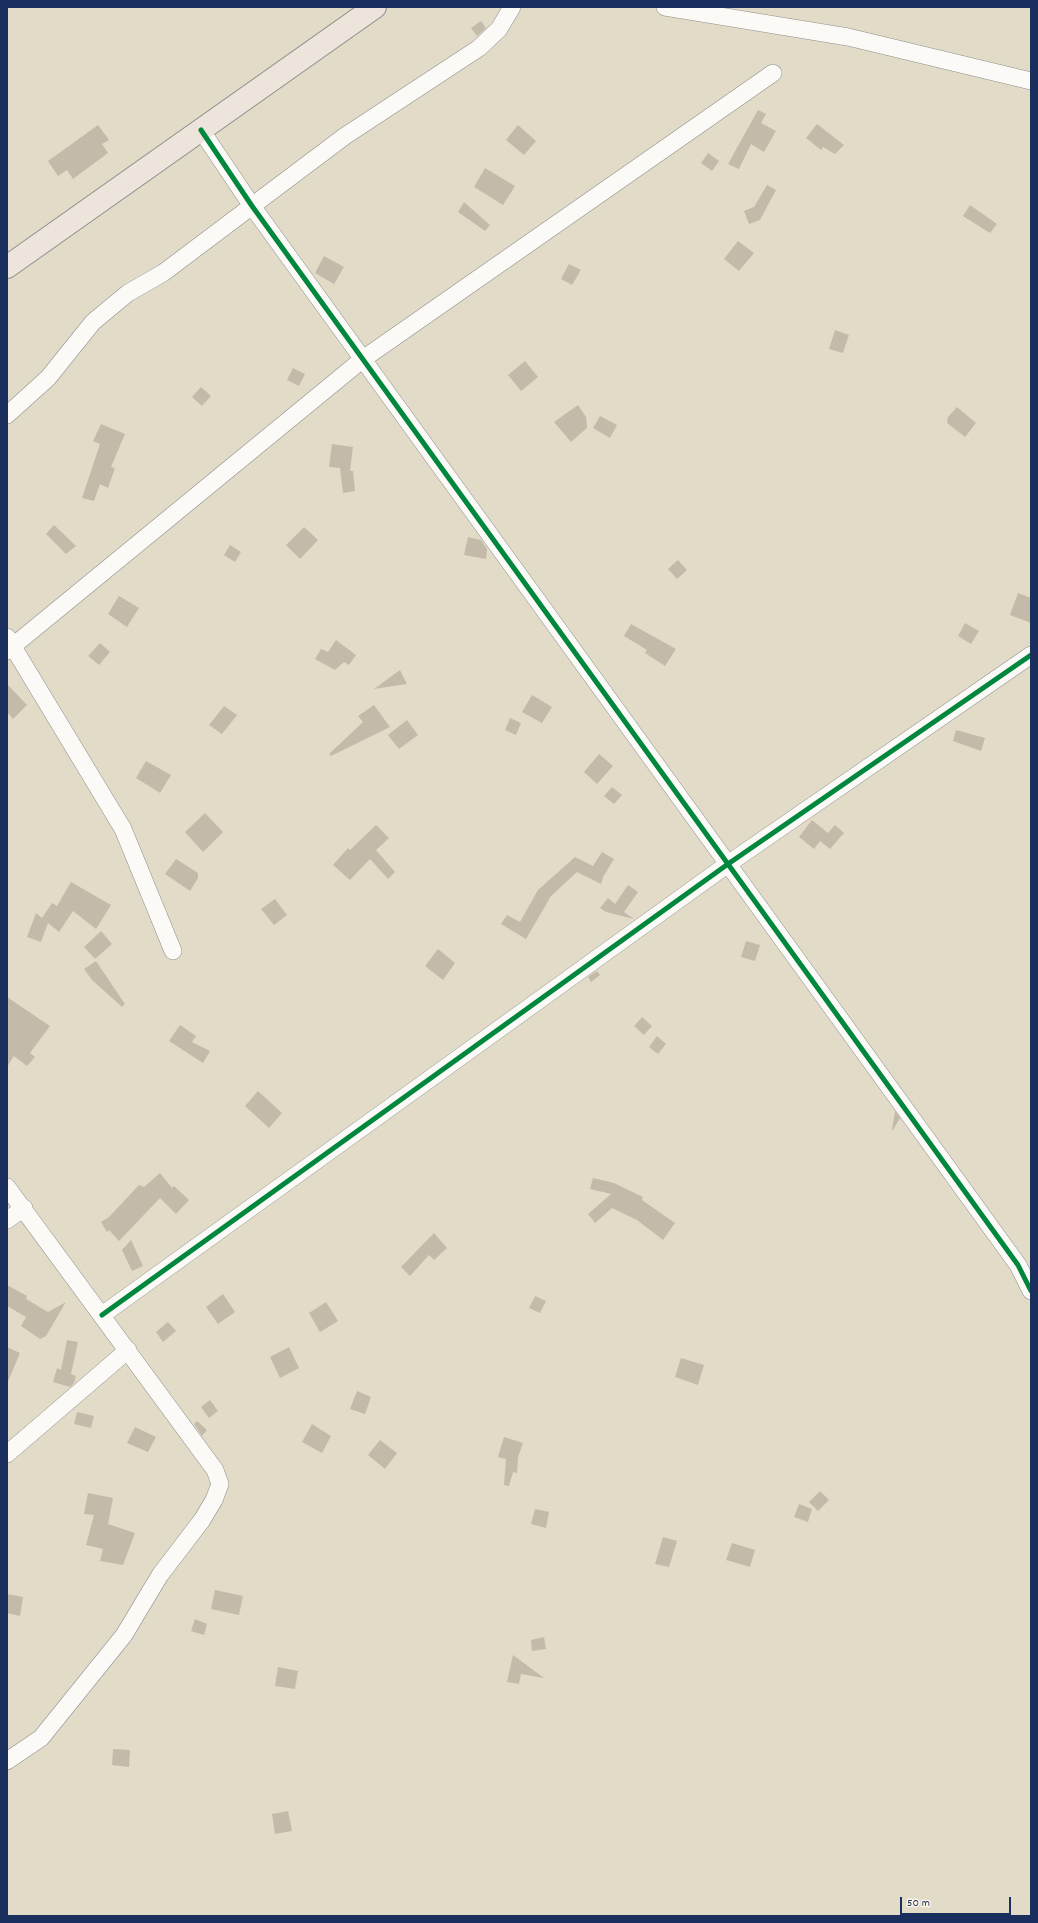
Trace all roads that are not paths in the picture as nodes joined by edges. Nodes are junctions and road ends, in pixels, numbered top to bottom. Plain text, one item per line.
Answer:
1 (375, 7) edge
2 (512, 7) edge
3 (665, 7) edge
4 (773, 73) dead end
5 (1031, 81) edge
6 (201, 130) junction
7 (252, 206) junction
8 (7, 267) edge
9 (363, 359) junction
10 (7, 416) edge
11 (9, 645) edge
12 (1031, 655) edge
13 (728, 864) junction
14 (173, 951) dead end
15 (7, 1187) edge
16 (24, 1208) junction
17 (7, 1220) edge
18 (1031, 1291) edge
19 (102, 1315) junction
20 (128, 1350) junction
21 (7, 1454) edge
22 (7, 1761) edge

1 - 6 main road
2 - 7 street
3 - 5 street
4 - 9 street
6 - 7 street
6 - 8 main road
7 - 9 street
7 - 10 street
9 - 11 street
9 - 13 street
11 - 14 street
12 - 13 street
13 - 18 street
13 - 19 street
15 - 16 street
16 - 17 street
16 - 19 street
19 - 20 street
20 - 21 street
20 - 22 street

